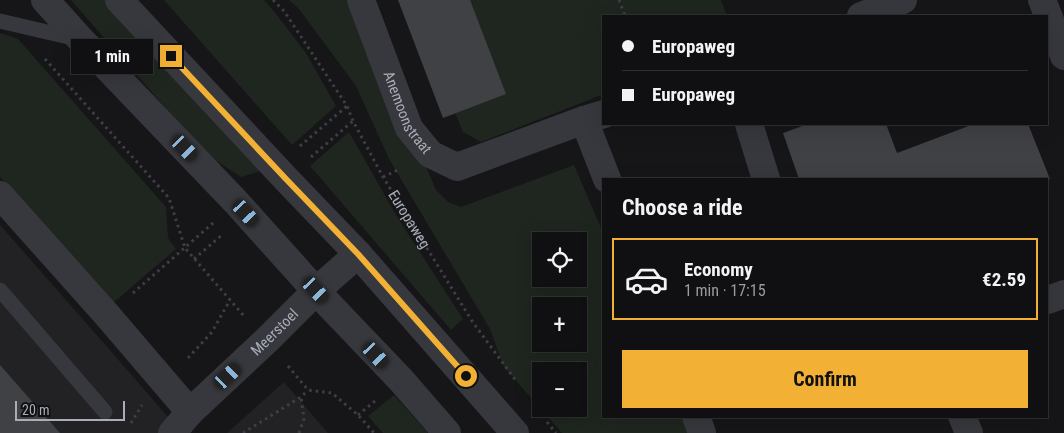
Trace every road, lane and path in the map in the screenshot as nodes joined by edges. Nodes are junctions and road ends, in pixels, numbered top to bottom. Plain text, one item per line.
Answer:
1 (45, 0) edge
2 (119, 0) edge
3 (273, 0) edge
4 (361, 0) edge
5 (619, 0) edge
6 (903, 0) edge
7 (1042, 0) edge
8 (625, 15) edge
9 (864, 15) edge
10 (1048, 15) edge
11 (1048, 15) edge
12 (7, 23) edge
13 (81, 40) junction
14 (1064, 56) edge
15 (594, 117) edge
16 (749, 125) edge
17 (607, 178) edge
18 (766, 178) edge
19 (0, 195) edge
20 (358, 254) junction
21 (0, 290) edge
22 (316, 290) junction
23 (1064, 294) edge
24 (1048, 300) edge
25 (267, 340) junction
26 (517, 382) dead end
27 (308, 390) junction
28 (301, 397) junction
29 (105, 412) dead end
30 (190, 412) junction
31 (697, 418) edge
32 (963, 418) edge
33 (545, 420) dead end
34 (172, 433) edge
35 (242, 433) edge
36 (299, 433) edge
37 (374, 433) edge
38 (447, 433) edge
39 (515, 433) edge
40 (556, 433) edge
41 (702, 433) edge
42 (969, 433) edge

1 - 13 street
2 - 20 street
3 - 26 path, Europaweg
4 - 15 street, Anemoonstraat
5 - 8 path
6 - 9 street
7 - 10 street
11 - 14 street
12 - 13 lane
12 - 25 path
13 - 22 street
15 - 17 street
16 - 18 street
19 - 30 street
20 - 22 street, Meerstoel
20 - 39 street
21 - 29 lane
22 - 25 street, Meerstoel
22 - 38 street
23 - 24 street
25 - 27 path
25 - 30 street, Meerstoel
27 - 28 path
27 - 37 path
28 - 35 path
28 - 36 path
30 - 34 street, Meerstoel
31 - 41 street
32 - 42 street
33 - 40 path

